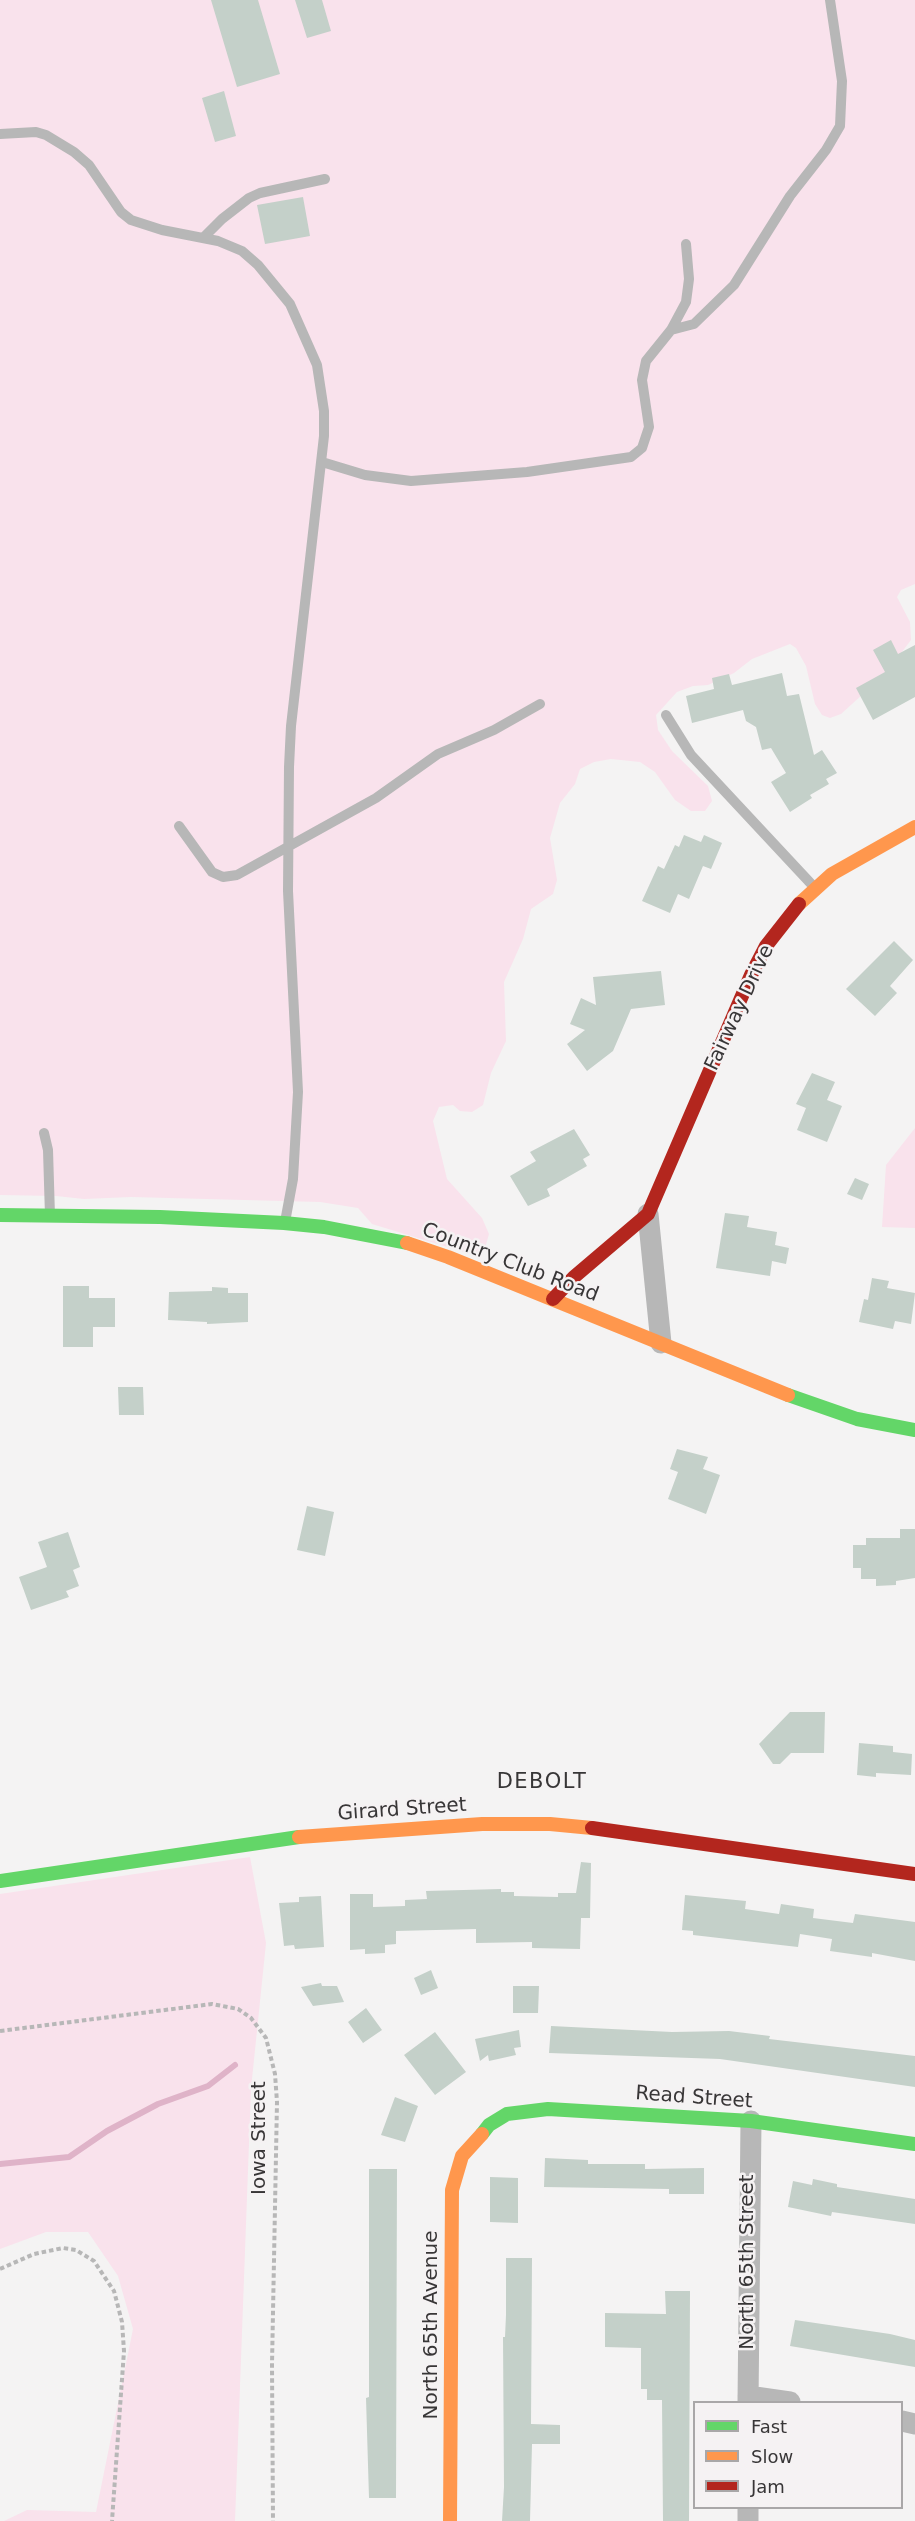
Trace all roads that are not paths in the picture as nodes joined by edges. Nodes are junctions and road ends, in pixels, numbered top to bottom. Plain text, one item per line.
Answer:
1 (830, 0) edge
2 (0, 134) edge
3 (325, 179) dead end
4 (204, 237) junction
5 (686, 244) dead end
6 (670, 330) junction
7 (322, 462) junction
8 (540, 704) dead end
9 (666, 715) dead end
10 (179, 826) dead end
11 (915, 827) edge
12 (288, 846) junction
13 (815, 888) junction
14 (44, 1133) dead end
15 (648, 1214) junction
16 (0, 1215) edge
17 (50, 1216) junction
18 (285, 1222) junction
19 (553, 1299) junction
20 (661, 1343) junction
21 (915, 1430) edge
22 (915, 1874) edge
23 (0, 1881) edge
24 (751, 2121) junction
25 (476, 2136) joint
26 (915, 2144) edge
27 (748, 2399) edge
28 (769, 2401) edge
29 (450, 2521) edge

1 - 6 lane
2 - 4 lane
3 - 4 lane
4 - 7 lane
5 - 6 lane
6 - 7 lane
7 - 12 lane
8 - 12 lane
9 - 13 lane
10 - 12 lane
11 - 13 street, Fairway Drive
12 - 18 lane
13 - 15 street, Fairway Drive
14 - 17 lane
15 - 19 street, Fairway Drive
15 - 20 street, Fairway Drive
16 - 17 street, Country Club Road
17 - 18 street, Country Club Road
18 - 19 street, Country Club Road
19 - 20 street, Country Club Road
20 - 21 street, Country Club Road
22 - 23 street, Girard Street
24 - 25 street, Read Street
24 - 26 street, Read Street
24 - 27 street, North 65th Street
25 - 29 street, North 65th Avenue
27 - 28 street

